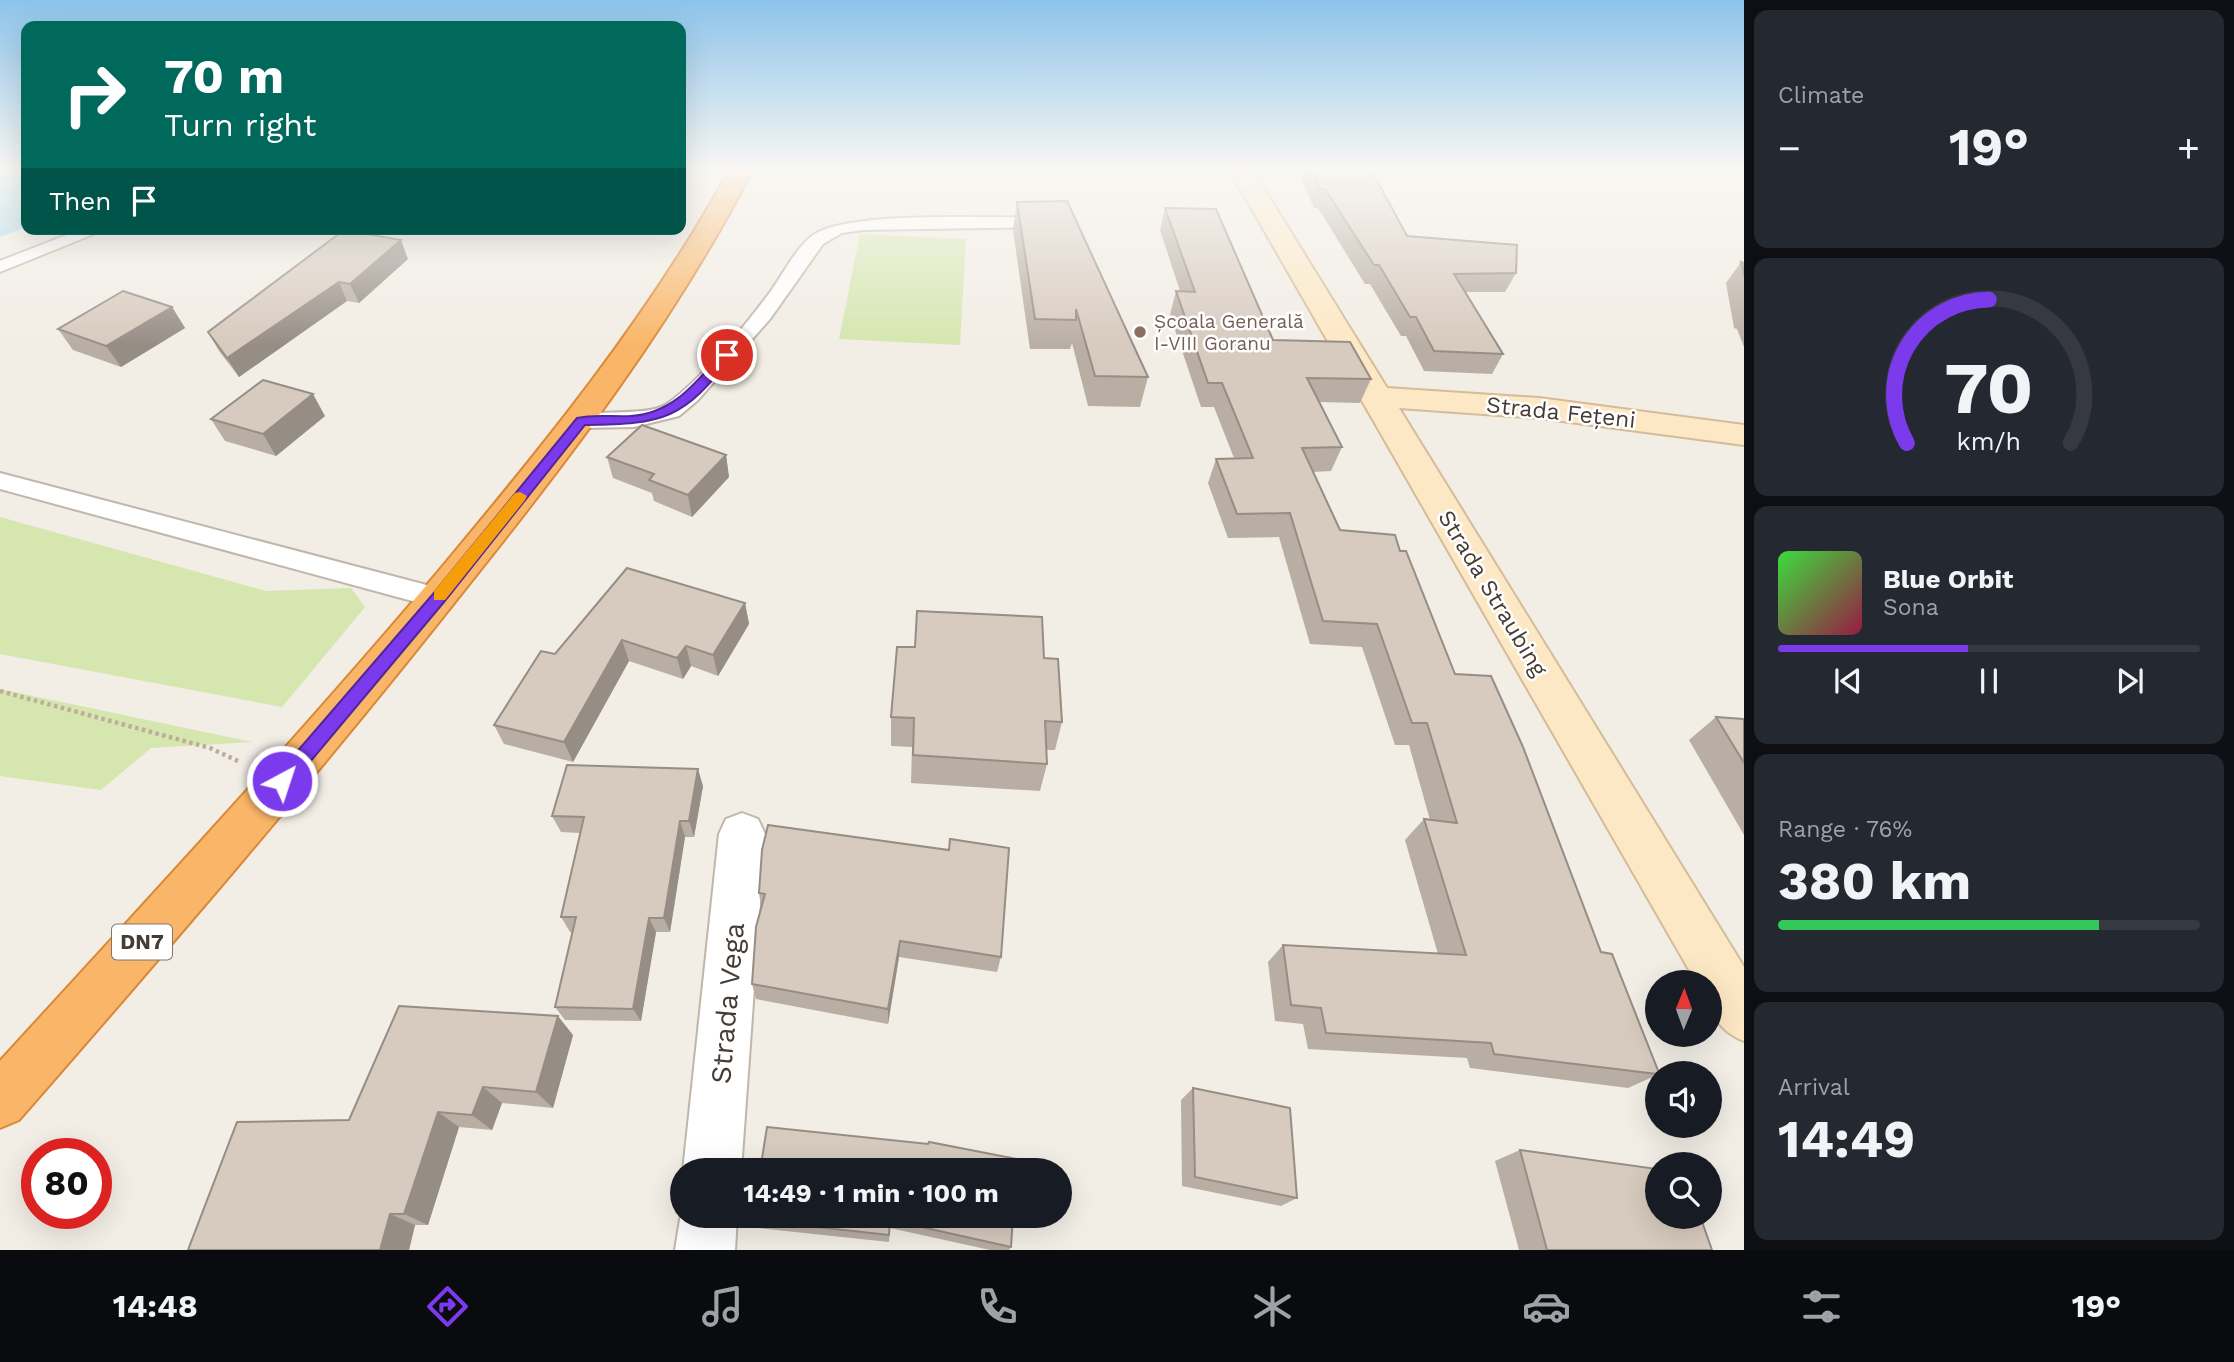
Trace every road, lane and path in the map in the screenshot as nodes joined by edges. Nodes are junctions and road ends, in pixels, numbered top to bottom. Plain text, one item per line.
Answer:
1 (707, 229) edge
2 (836, 229) edge
3 (1276, 229) edge
4 (83, 235) edge
5 (0, 268) edge
6 (1377, 397) junction
7 (581, 421) junction
8 (1744, 435) edge
9 (0, 481) edge
10 (438, 598) junction
11 (0, 691) edge
12 (282, 781) junction
13 (742, 834) dead end
14 (1744, 1015) edge
15 (0, 1101) edge
16 (713, 1158) edge
17 (707, 1228) edge
18 (705, 1250) edge

1 - 7 highway, DN7
2 - 7 lane
3 - 6 main road, Strada Straubing
4 - 5 lane
6 - 8 main road, Strada Fețeni
6 - 14 main road, Strada Straubing
7 - 10 highway, DN7
9 - 10 lane
10 - 12 highway, DN7
11 - 12 path
12 - 15 highway, DN7
13 - 16 street, Strada Vega
17 - 18 street

